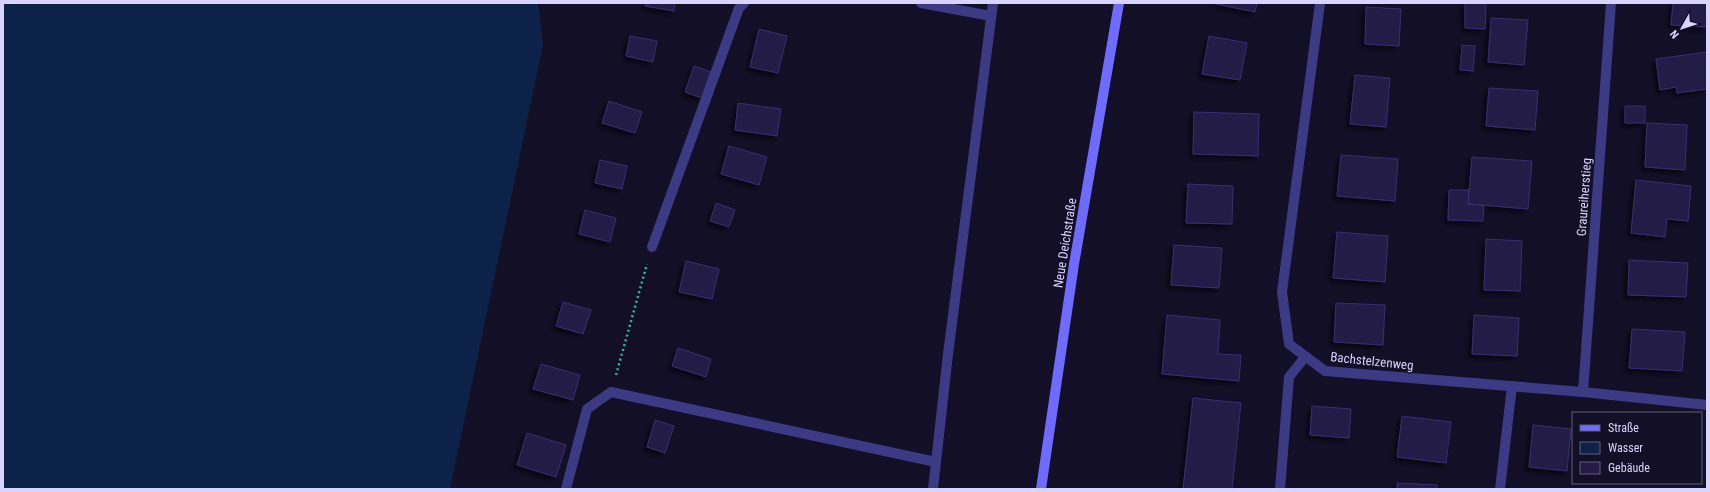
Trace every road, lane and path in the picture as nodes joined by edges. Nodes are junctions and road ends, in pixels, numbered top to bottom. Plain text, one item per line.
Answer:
1 (744, 3) edge
2 (921, 3) edge
3 (993, 3) edge
4 (1119, 3) edge
5 (1320, 3) edge
6 (1611, 3) edge
7 (991, 16) junction
8 (652, 247) joint
9 (1305, 357) junction
10 (1512, 386) junction
11 (611, 392) junction
12 (1583, 392) junction
13 (1707, 405) edge
14 (936, 462) junction
15 (566, 489) edge
16 (933, 489) edge
17 (1041, 489) edge
18 (1280, 489) edge
19 (1500, 489) edge

1 - 8 street
2 - 7 street
3 - 7 street
4 - 17 street, Neue Deichstraße
5 - 9 street, Bachstelzenweg
6 - 12 street, Graureiherstieg
7 - 14 street
8 - 11 path
9 - 10 street, Bachstelzenweg
9 - 18 street
10 - 12 street, Bachstelzenweg
10 - 19 street
11 - 14 street
11 - 15 street
12 - 13 street, Bachstelzenweg
14 - 16 street

